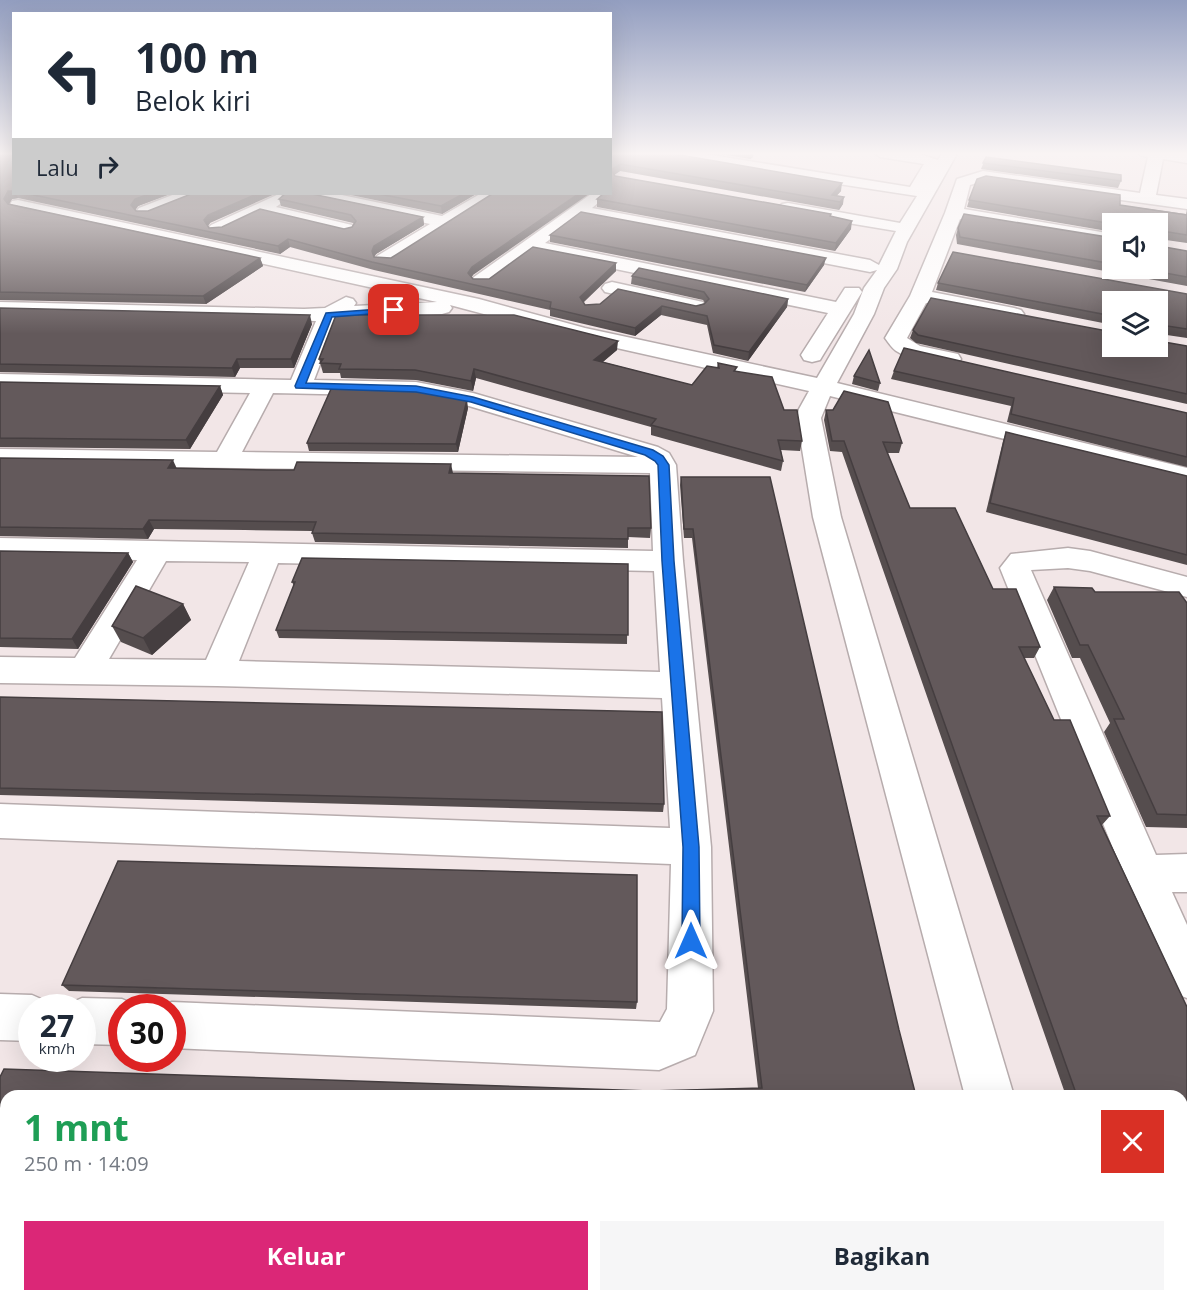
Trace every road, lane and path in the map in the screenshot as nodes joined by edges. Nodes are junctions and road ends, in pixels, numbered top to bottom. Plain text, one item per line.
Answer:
1 (34, 213) edge
2 (250, 213) edge
3 (279, 213) edge
4 (375, 213) edge
5 (404, 213) edge
6 (460, 213) edge
7 (576, 213) edge
8 (594, 213) edge
9 (817, 213) edge
10 (901, 213) edge
11 (915, 213) edge
12 (954, 213) joint
13 (444, 222) junction
14 (892, 226) junction
15 (217, 229) edge
16 (346, 229) junction
17 (1102, 237) edge
18 (319, 243) edge
19 (530, 246) junction
20 (940, 249) junction
21 (964, 254) edge
22 (384, 260) edge
23 (870, 266) junction
24 (634, 267) junction
25 (481, 281) edge
26 (376, 282) junction
27 (716, 284) junction
28 (920, 296) junction
29 (480, 306) junction
30 (696, 306) junction
31 (0, 308) edge
32 (841, 309) junction
33 (329, 314) junction
34 (1034, 318) edge
35 (679, 325) dead end
36 (966, 363) edge
37 (818, 371) junction
38 (0, 381) edge
39 (266, 385) junction
40 (300, 386) junction
41 (0, 457) edge
42 (225, 460) junction
43 (663, 465) junction
44 (1187, 476) edge
45 (0, 548) edge
46 (157, 551) junction
47 (268, 552) junction
48 (668, 561) junction
49 (1187, 587) edge
50 (0, 670) edge
51 (85, 671) junction
52 (217, 673) junction
53 (678, 685) junction
54 (4, 829) edge
55 (691, 847) junction
56 (1187, 873) edge
57 (1143, 874) junction
58 (1187, 976) edge
59 (0, 1017) edge
60 (18, 1018) edge
61 (186, 1026) edge
62 (988, 1090) edge

1 - 26 street
2 - 15 street
3 - 16 street
4 - 16 street
5 - 13 street
6 - 13 street
7 - 19 street
8 - 23 street
9 - 14 street
10 - 14 street
11 - 37 street
12 - 17 street
12 - 20 street
13 - 22 street
14 - 23 street
16 - 18 street
19 - 24 street
19 - 25 street
20 - 21 street
20 - 28 street
23 - 32 street
24 - 27 street
24 - 30 street
26 - 29 street
26 - 33 street
27 - 30 street
27 - 32 street
28 - 34 street
28 - 36 street
29 - 33 street
29 - 37 street
30 - 35 street
31 - 33 street
32 - 37 street
33 - 40 street
37 - 44 street
37 - 62 street
38 - 39 street
39 - 40 street
39 - 42 street
40 - 43 street
41 - 42 street
42 - 43 street
43 - 48 street
45 - 46 street
46 - 47 street
46 - 51 street
47 - 48 street
47 - 52 street
48 - 53 street
49 - 57 street
50 - 51 street
51 - 52 street
52 - 53 street
53 - 55 street
54 - 55 street
55 - 61 street
56 - 57 street
57 - 58 street
59 - 60 street

